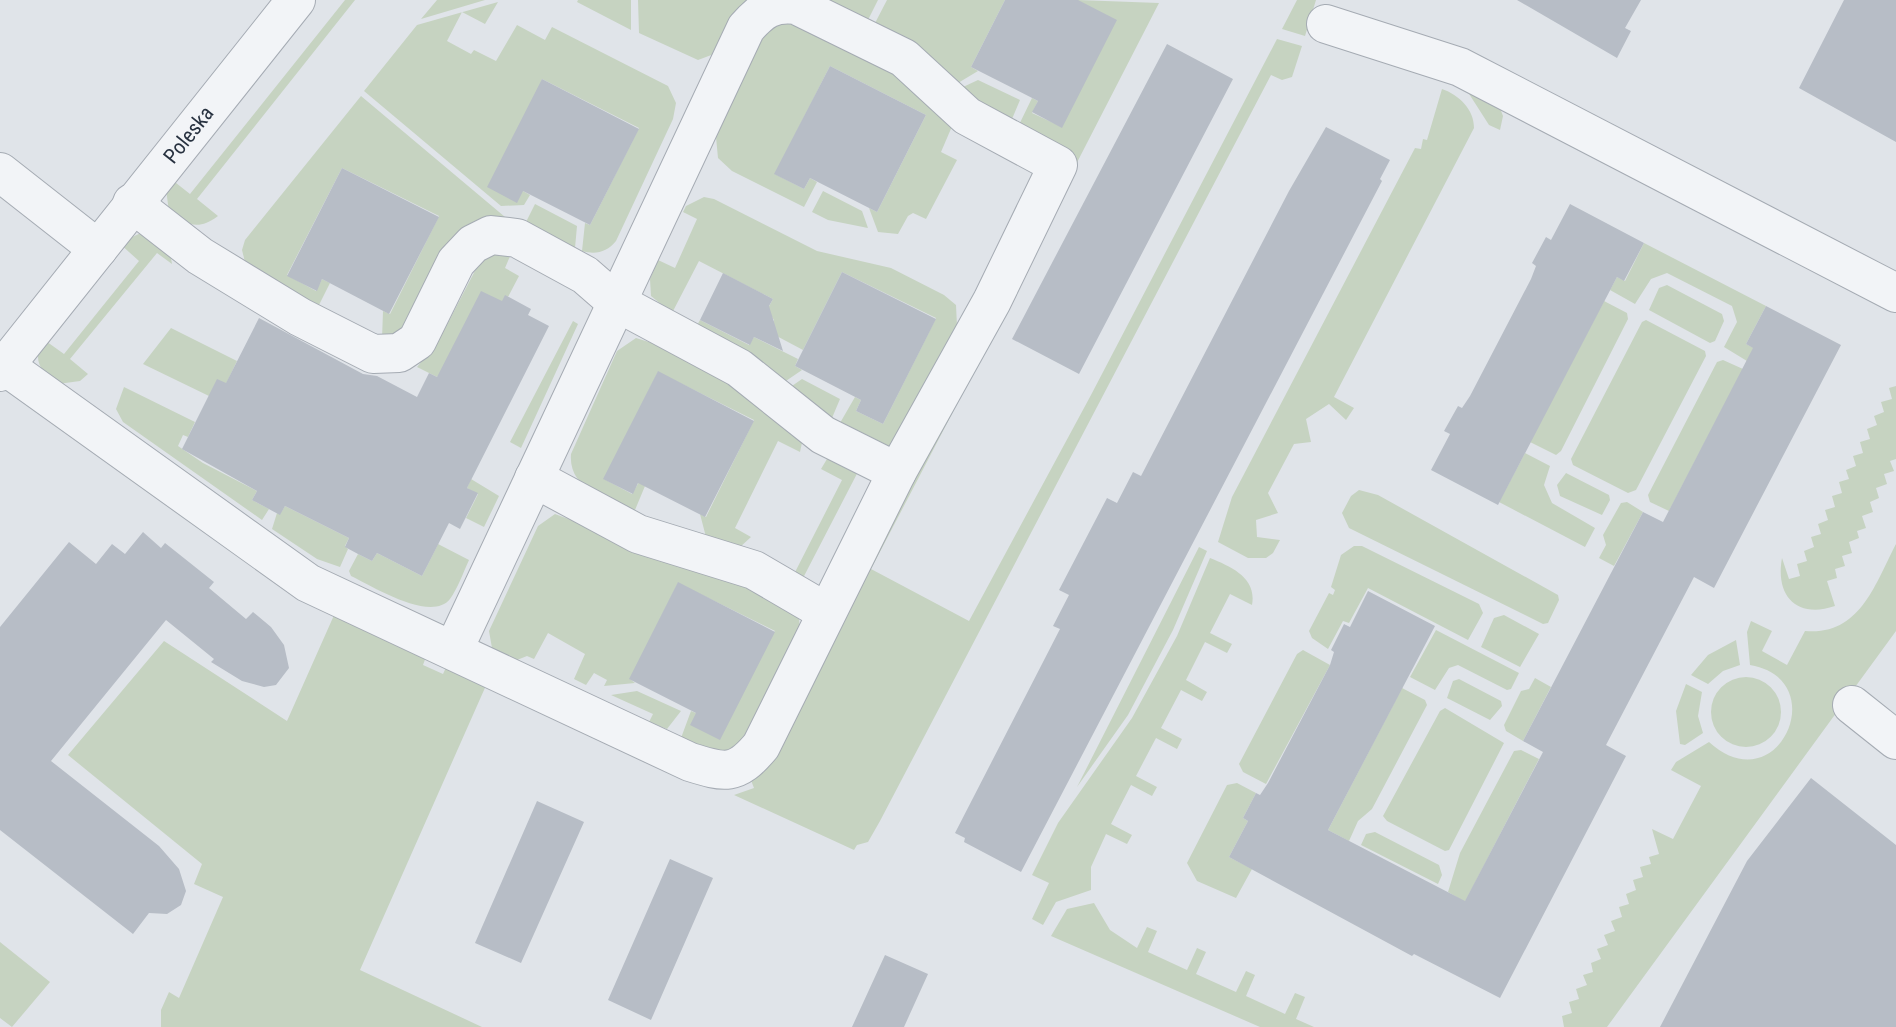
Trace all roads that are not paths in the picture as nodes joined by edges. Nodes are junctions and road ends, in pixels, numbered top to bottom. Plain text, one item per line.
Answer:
1 (277, 7) edge
2 (1326, 24) dead end
3 (0, 172) edge
4 (132, 203) junction
5 (98, 249) junction
6 (1896, 293) edge
7 (615, 302) junction
8 (3, 369) edge
9 (897, 472) junction
10 (534, 478) junction
11 (826, 612) junction
12 (453, 651) junction
13 (1852, 705) dead end
14 (1896, 740) edge

1 - 4 street, Poleska
2 - 6 street
3 - 5 street
4 - 5 street, Poleska
4 - 7 street
5 - 8 street, Poleska
7 - 9 street
7 - 9 street
7 - 10 street
8 - 12 street
9 - 11 street
10 - 11 street
10 - 12 street
11 - 12 street
13 - 14 street

